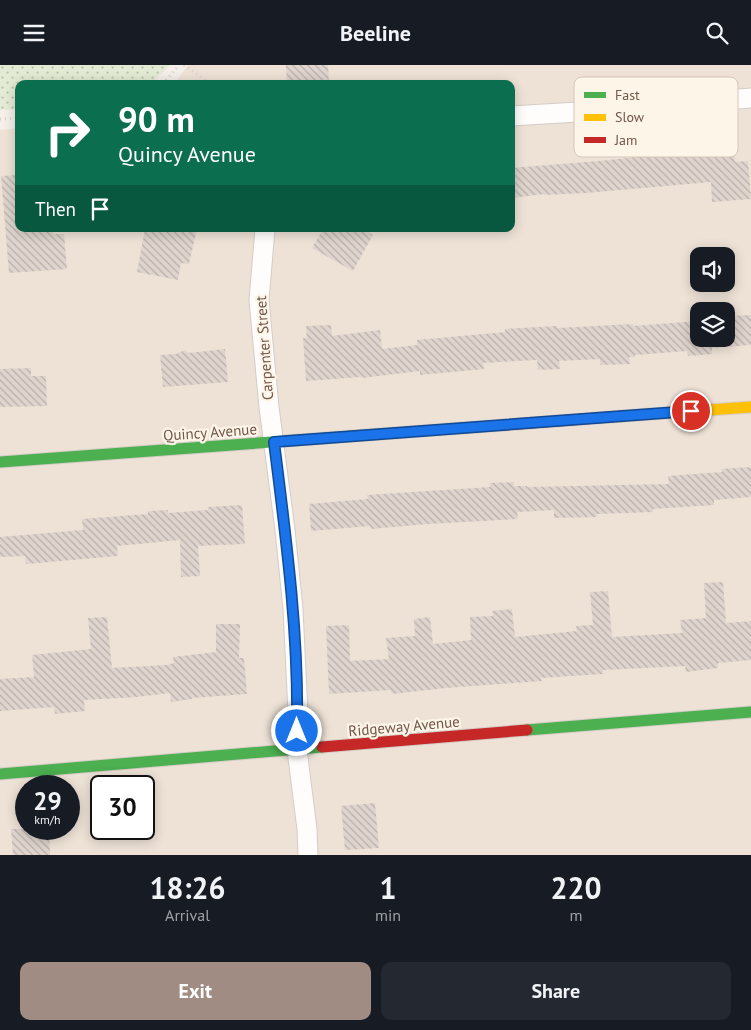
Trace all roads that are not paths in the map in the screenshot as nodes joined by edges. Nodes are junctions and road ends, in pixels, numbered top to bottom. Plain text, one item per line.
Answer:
1 (751, 98) edge
2 (738, 99) edge
3 (574, 111) edge
4 (515, 116) edge
5 (265, 232) edge
6 (751, 407) edge
7 (274, 442) junction
8 (0, 462) edge
9 (751, 713) edge
10 (297, 750) junction
11 (0, 774) edge
12 (308, 855) edge

1 - 2 street
3 - 4 street
5 - 7 street, Carpenter Street
6 - 7 street, Quincy Avenue
7 - 8 street, Quincy Avenue
7 - 10 street, Carpenter Street
9 - 10 street, Ridgeway Avenue
10 - 11 street, Ridgeway Avenue
10 - 12 street, Carpenter Street

